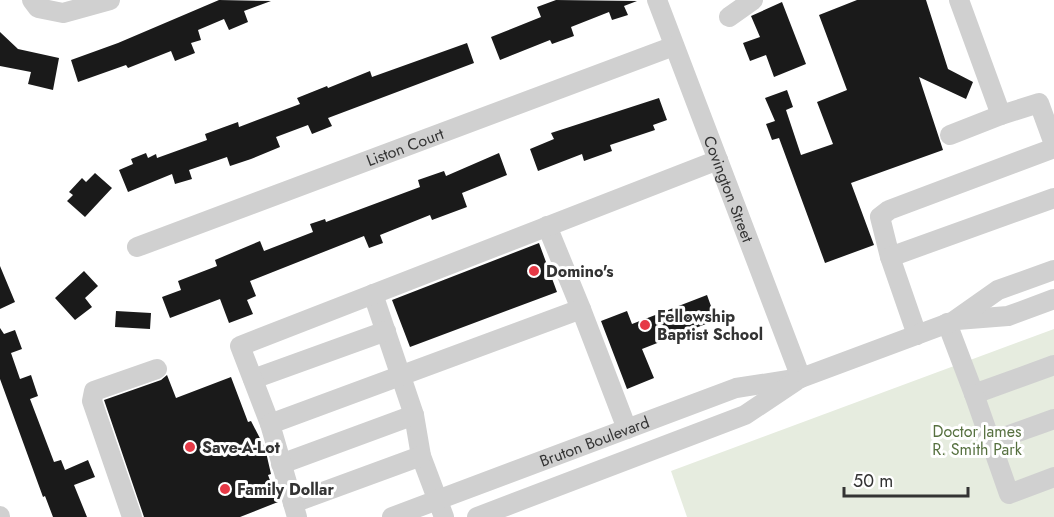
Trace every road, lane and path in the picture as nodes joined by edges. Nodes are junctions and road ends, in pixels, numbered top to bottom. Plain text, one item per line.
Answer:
1 (32, 0) edge
2 (110, 0) edge
3 (657, 0) edge
4 (753, 0) edge
5 (958, 0) edge
6 (729, 17) dead end
7 (674, 46) junction
8 (1001, 115) junction
9 (950, 135) dead end
10 (1054, 146) edge
11 (718, 160) junction
12 (1054, 198) edge
13 (547, 226) junction
14 (137, 247) dead end
15 (890, 256) junction
16 (1054, 270) edge
17 (373, 294) junction
18 (1054, 299) edge
19 (580, 309) junction
20 (951, 322) junction
21 (386, 331) junction
22 (917, 334) junction
23 (1054, 365) edge
24 (157, 369) dead end
25 (401, 375) junction
26 (801, 378) junction
27 (253, 380) junction
28 (974, 394) junction
29 (414, 415) junction
30 (1054, 419) edge
31 (270, 424) junction
32 (627, 429) junction
33 (990, 442) junction
34 (582, 446) junction
35 (421, 456) junction
36 (281, 464) junction
37 (592, 473) junction
38 (1054, 477) edge
39 (441, 508) edge
40 (295, 510) edge
41 (132, 517) edge
42 (392, 517) edge
43 (477, 517) edge

1 - 2 street
3 - 7 street, Covington Street
4 - 6 street
5 - 8 street
7 - 11 street, Covington Street
7 - 14 street, Liston Court
8 - 9 street
8 - 10 street
10 - 15 street
11 - 13 street
11 - 26 street, Covington Street
12 - 15 street
13 - 17 street
13 - 19 street
15 - 22 street
16 - 20 street, Bruton Boulevard
17 - 21 street
17 - 27 street
18 - 20 street, Bruton Boulevard
19 - 25 street
19 - 32 street
20 - 22 street, Bruton Boulevard
20 - 28 street
21 - 25 street
21 - 27 street
22 - 26 street, Bruton Boulevard
23 - 28 street
24 - 41 street
25 - 29 street
25 - 31 street
26 - 32 street, Bruton Boulevard
26 - 37 street, Bruton Boulevard
27 - 31 street
28 - 33 street
29 - 35 street
29 - 36 street
30 - 33 street
31 - 36 street
32 - 34 street, Bruton Boulevard
33 - 38 street
34 - 37 street
34 - 39 street, Bruton Boulevard
35 - 39 street
35 - 40 street
36 - 40 street
37 - 43 street, Bruton Boulevard
39 - 42 street, Bruton Boulevard

